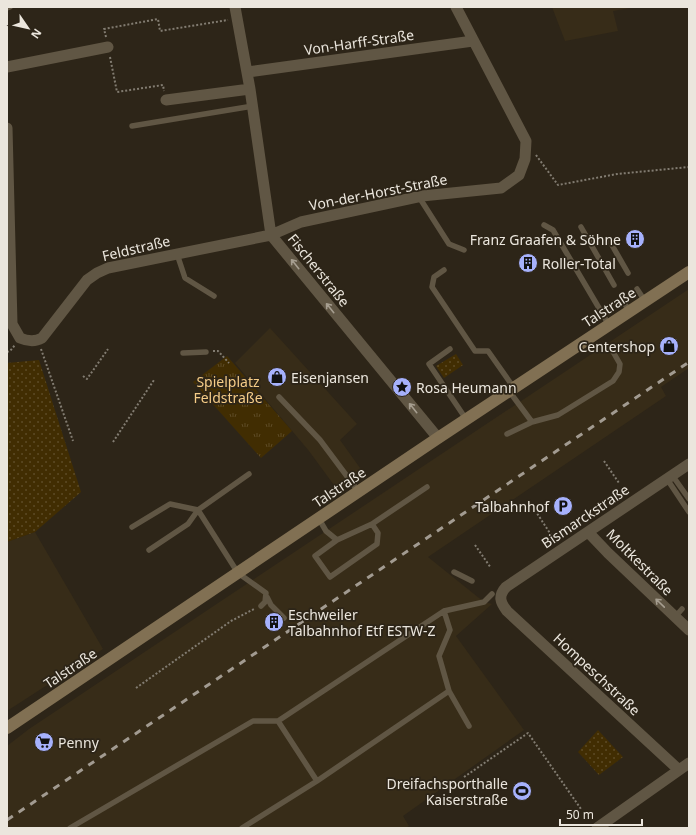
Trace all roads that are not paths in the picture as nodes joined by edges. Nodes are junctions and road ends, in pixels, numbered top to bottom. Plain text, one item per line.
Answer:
1 (235, 7) edge
2 (456, 7) edge
3 (473, 41) junction
4 (108, 47) road end
5 (7, 67) edge
6 (248, 72) junction
7 (250, 89) junction
8 (166, 100) road end
9 (253, 106) junction
10 (132, 126) dead end
11 (7, 128) edge
12 (419, 197) junction
13 (544, 225) dead end
14 (581, 227) dead end
15 (271, 235) junction
16 (609, 240) dead end
17 (464, 250) dead end
18 (177, 254) junction
19 (444, 270) dead end
20 (689, 272) edge
21 (628, 273) dead end
22 (614, 285) dead end
23 (637, 289) dead end
24 (214, 296) dead end
25 (622, 299) dead end
26 (645, 301) junction
27 (629, 311) junction
28 (609, 325) junction
29 (450, 348) dead end
30 (612, 350) dead end
31 (206, 352) road end
32 (183, 353) dead end
33 (511, 389) junction
34 (279, 396) dead end
35 (466, 420) junction
36 (532, 422) junction
37 (507, 434) dead end
38 (438, 438) junction
39 (689, 464) edge
40 (249, 474) dead end
41 (669, 477) junction
42 (427, 487) dead end
43 (359, 492) junction
44 (689, 499) edge
45 (198, 510) junction
46 (689, 512) edge
47 (319, 518) junction
48 (372, 524) junction
49 (132, 527) dead end
50 (588, 532) junction
51 (337, 540) junction
52 (149, 550) dead end
53 (454, 572) dead end
54 (238, 573) junction
55 (472, 582) dead end
56 (496, 595) junction
57 (267, 597) junction
58 (261, 606) road end
59 (444, 611) junction
60 (284, 618) dead end
61 (689, 630) edge
62 (449, 691) junction
63 (278, 721) junction
64 (469, 726) dead end
65 (7, 728) edge
66 (685, 769) edge
67 (317, 781) junction
68 (70, 828) edge
69 (242, 828) edge
70 (597, 828) edge

1 - 6 street, Fischerstraße
2 - 3 street
3 - 6 street, Von-Harff-Straße
3 - 12 street, Von-der-Horst-Straße
4 - 5 street
6 - 7 street, Fischerstraße
7 - 8 street
7 - 9 street, Fischerstraße
9 - 10 lane
9 - 15 street, Fischerstraße
11 - 18 street, Feldstraße
12 - 15 street, Von-der-Horst-Straße
12 - 17 lane
13 - 28 lane
14 - 22 lane
15 - 18 street, Feldstraße
38 -> 15 street, Fischerstraße
16 - 21 lane
18 - 24 lane
19 - 33 lane
20 - 26 main road, Talstraße
23 - 26 lane
25 - 27 lane
26 - 27 main road, Talstraße
27 - 28 main road, Talstraße
28 - 33 main road, Talstraße
29 - 35 lane
30 - 36 lane
31 - 32 lane
33 - 35 main road, Talstraße
33 - 36 lane
34 - 43 lane
35 - 38 main road, Talstraße
36 - 37 lane
38 - 43 main road, Talstraße
39 - 41 street, Bismarckstraße
40 - 45 lane
41 - 44 lane
41 - 46 lane
41 - 50 street, Bismarckstraße
42 - 48 lane
43 - 47 main road, Talstraße
45 - 49 lane
45 - 52 lane
45 - 54 lane
47 - 51 lane
47 - 54 main road, Talstraße
48 - 51 lane
48 - 51 lane
50 - 56 street, Bismarckstraße
61 -> 50 street, Moltkestraße
53 - 55 lane
54 - 57 lane
54 - 65 main road, Talstraße
56 - 59 lane
56 - 66 street, Hompeschstraße
57 - 58 lane
57 - 60 lane
59 - 62 lane
59 - 63 lane
62 - 64 lane
62 - 67 lane
63 - 67 lane
63 - 68 lane
66 - 70 street
67 - 69 lane

